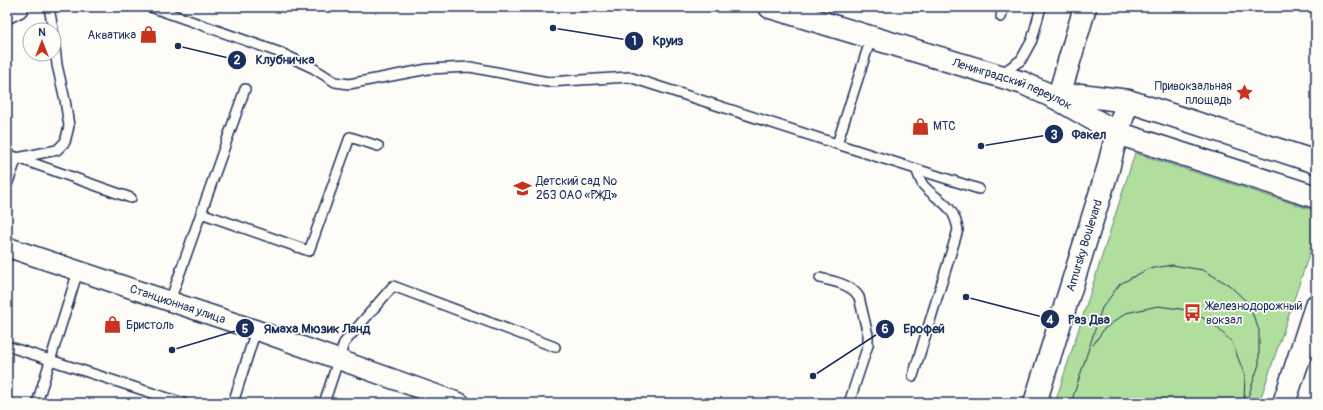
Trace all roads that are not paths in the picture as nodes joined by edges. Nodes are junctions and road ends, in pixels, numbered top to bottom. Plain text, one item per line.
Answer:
1 (17, 7) edge
2 (49, 7) edge
3 (151, 7) edge
4 (770, 7) edge
5 (1003, 7) edge
6 (1042, 7) edge
7 (1085, 7) edge
8 (7, 12) edge
9 (1001, 17) dead end
10 (52, 22) edge
11 (871, 38) junction
12 (57, 62) edge
13 (998, 76) junction
14 (245, 89) dead end
15 (1058, 99) junction
16 (1128, 101) junction
17 (1117, 133) junction
18 (837, 144) junction
19 (378, 146) dead end
20 (7, 154) edge
21 (17, 158) junction
22 (1316, 162) edge
23 (916, 169) junction
24 (7, 185) edge
25 (979, 189) dead end
26 (1316, 197) edge
27 (131, 198) dead end
28 (201, 213) junction
29 (7, 247) edge
30 (78, 271) junction
31 (820, 278) dead end
32 (170, 301) junction
33 (1316, 306) edge
34 (256, 330) junction
35 (7, 346) edge
36 (555, 347) dead end
37 (338, 358) junction
38 (51, 360) junction
39 (913, 376) dead end
40 (37, 403) edge
41 (183, 403) edge
42 (233, 403) edge
43 (324, 403) edge
44 (460, 403) edge
45 (849, 403) edge
46 (1035, 403) edge
47 (1284, 403) edge

1 - 8 main road
2 - 10 lane
3 - 18 lane
4 - 11 main road, Ленинградский переулок
5 - 9 lane
6 - 13 lane
7 - 15 main road
11 - 13 main road, Ленинградский переулок
11 - 18 lane
12 - 21 lane
13 - 15 main road, Ленинградский переулок
14 - 28 lane
15 - 16 main road
15 - 17 main road, Ленинградский переулок
16 - 17 main road, Amursky Boulevard
16 - 22 main road
17 - 26 main road, Ленинградский переулок
17 - 46 main road, Amursky Boulevard
18 - 23 lane
19 - 28 lane
20 - 21 lane
21 - 24 lane
21 - 27 lane
23 - 25 lane
23 - 39 lane
28 - 32 lane
29 - 30 street, Станционная улица
30 - 32 street, Станционная улица
30 - 38 lane
31 - 45 lane
32 - 34 street, Станционная улица
33 - 47 main road
34 - 37 street, Станционная улица
34 - 42 lane
35 - 38 lane
36 - 37 lane
37 - 43 lane
37 - 44 street, Станционная улица
38 - 40 lane
38 - 41 lane

